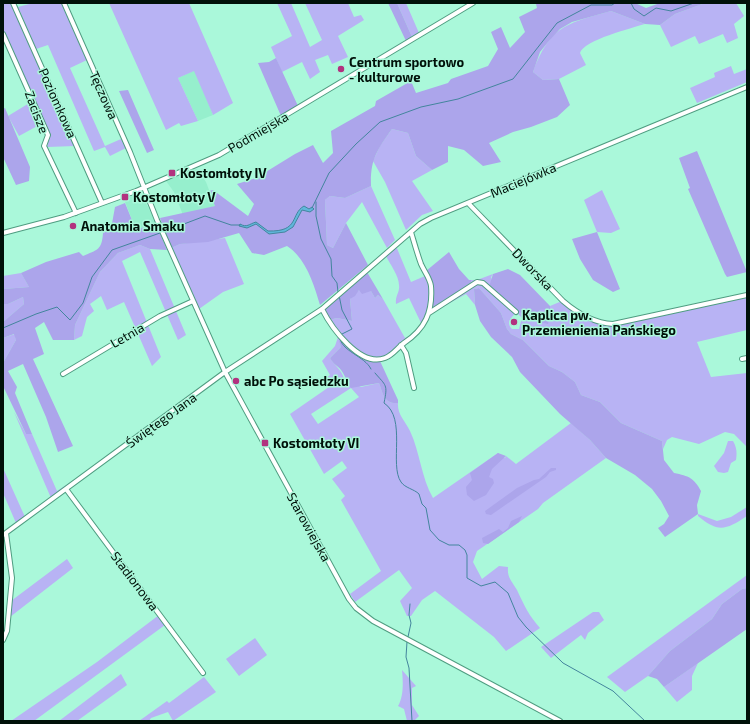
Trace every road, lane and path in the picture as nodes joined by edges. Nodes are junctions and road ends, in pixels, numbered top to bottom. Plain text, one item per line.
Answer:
1 (13, 3) edge
2 (64, 3) edge
3 (473, 3) edge
4 (3, 34) edge
5 (747, 87) edge
6 (143, 188) junction
7 (102, 203) junction
8 (468, 203) junction
9 (76, 213) junction
10 (411, 232) junction
11 (3, 234) edge
12 (747, 295) edge
13 (193, 301) junction
14 (322, 309) junction
15 (516, 312) dead end
16 (428, 313) junction
17 (401, 345) junction
18 (747, 358) edge
19 (742, 359) dead end
20 (225, 372) junction
21 (64, 374) dead end
22 (414, 388) dead end
23 (66, 489) junction
24 (5, 534) edge
25 (3, 640) edge
26 (203, 673) dead end
27 (560, 721) edge

1 - 7 street, Poziomkowa
2 - 6 street, Tęczowa
3 - 6 street, Podmiejska
4 - 9 street, Zacisze
5 - 8 street, Maciejówka
6 - 7 street, Podmiejska
6 - 13 street, Starowiejska
7 - 9 street, Podmiejska
8 - 10 street, Maciejówka
8 - 12 street, Dworska
9 - 11 street, Podmiejska
10 - 14 street, Maciejówka
10 - 16 street
13 - 20 street, Starowiejska
13 - 21 street, Letnia
14 - 17 street
14 - 20 street, Świętego Jana
15 - 16 street
16 - 17 street
17 - 22 street
18 - 19 street
20 - 23 street, Świętego Jana
20 - 27 street, Starowiejska
23 - 24 street, Świętego Jana
23 - 26 street, Stadionowa
24 - 25 street

